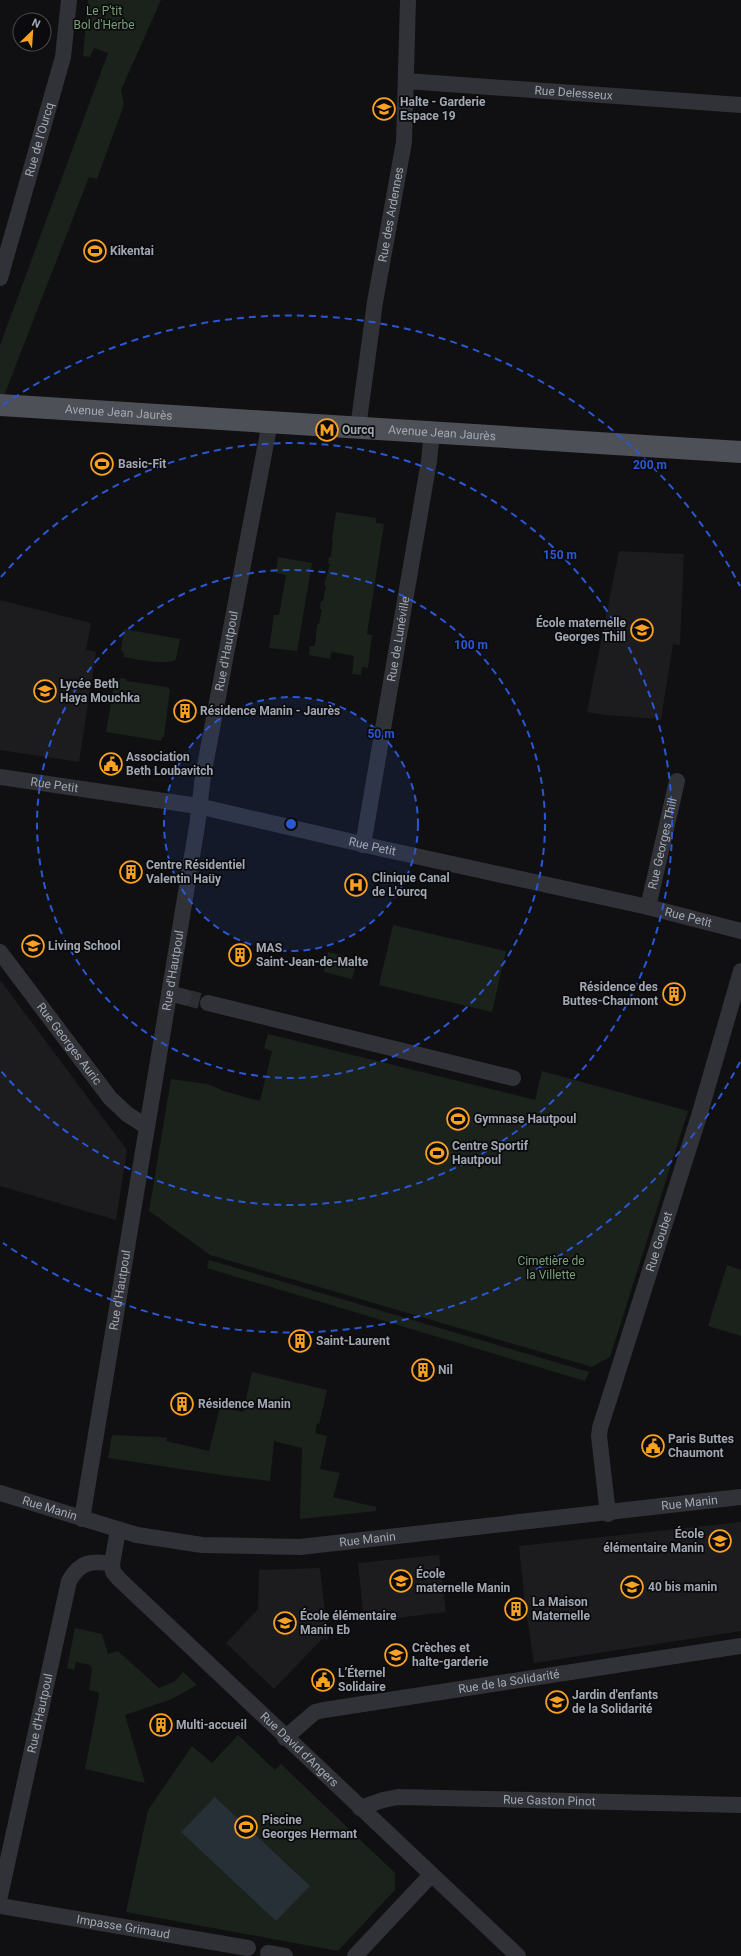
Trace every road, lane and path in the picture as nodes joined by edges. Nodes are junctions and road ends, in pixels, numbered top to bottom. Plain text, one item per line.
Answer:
1 (69, 0) edge
2 (408, 0) edge
3 (406, 81) junction
4 (741, 105) edge
5 (0, 278) edge
6 (0, 405) edge
7 (270, 422) junction
8 (358, 428) junction
9 (432, 432) junction
10 (741, 452) edge
11 (0, 777) edge
12 (677, 781) dead end
13 (198, 806) junction
14 (363, 845) junction
15 (648, 907) junction
16 (741, 931) edge
17 (0, 952) edge
18 (741, 971) edge
19 (208, 1003) tunnel mouth
20 (513, 1078) dead end
21 (147, 1127) junction
22 (0, 1493) edge
23 (741, 1497) edge
24 (608, 1514) junction
25 (82, 1520) junction
26 (118, 1530) junction
27 (112, 1564) junction
28 (741, 1646) edge
29 (285, 1738) junction
30 (741, 1805) edge
31 (360, 1808) junction
32 (431, 1875) junction
33 (0, 1896) edge
34 (0, 1906) edge
35 (248, 1948) dead end
36 (268, 1953) dead end
37 (285, 1956) edge
38 (355, 1956) edge
39 (518, 1956) edge

1 - 5 street, Rue de l'Ourcq
2 - 3 street, Rue des Ardennes
3 - 4 street, Rue Delesseux
3 - 8 street, Rue des Ardennes
6 - 7 main road, Avenue Jean Jaurès
7 - 8 main road, Avenue Jean Jaurès
7 - 13 street, Rue d'Hautpoul
8 - 9 main road, Avenue Jean Jaurès
9 - 10 main road, Avenue Jean Jaurès
9 - 14 street, Rue de Lunéville
11 - 13 street, Rue Petit
12 - 15 street, Rue Georges Thill
13 - 14 street, Rue Petit
13 - 21 street, Rue d'Hautpoul
14 - 15 street, Rue Petit
15 - 16 street, Rue Petit
17 - 21 street, Rue Georges Auric
18 - 24 street, Rue Goubet
19 - 20 street
21 - 25 street, Rue d'Hautpoul
22 - 25 street, Rue Manin
23 - 24 street, Rue Manin
24 - 26 street, Rue Manin
25 - 26 street, Rue Manin
26 - 27 street
27 - 29 street, Rue David d'Angers
27 - 33 street, Rue d'Hautpoul
28 - 29 street, Rue de la Solidarité
29 - 31 street, Rue David d'Angers
30 - 31 street, Rue Gaston Pinot
31 - 32 street, Rue David d'Angers
32 - 38 street
32 - 39 street, Rue David d'Angers
34 - 35 street, Impasse Grimaud
36 - 37 street

